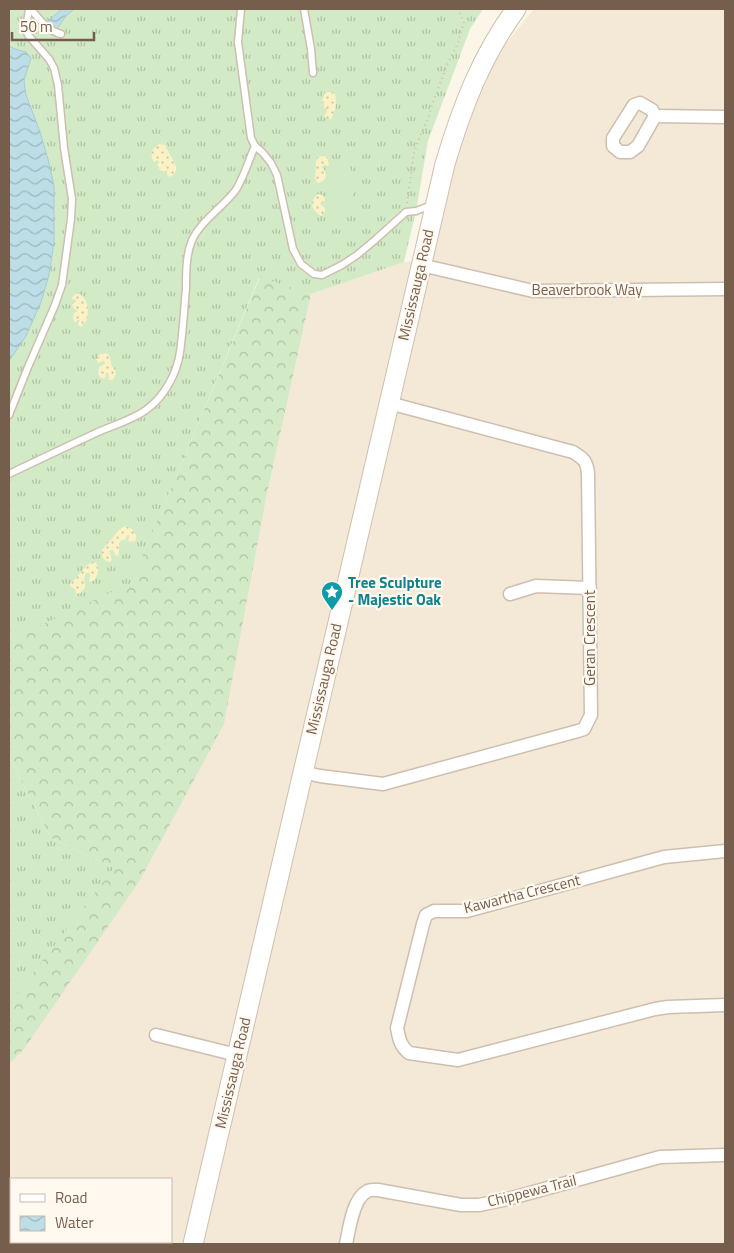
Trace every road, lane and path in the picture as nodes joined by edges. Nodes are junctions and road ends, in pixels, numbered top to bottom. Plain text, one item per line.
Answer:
1 (30, 9) edge
2 (241, 9) edge
3 (304, 9) edge
4 (516, 9) edge
5 (460, 13) dead end
6 (61, 34) dead end
7 (313, 73) dead end
8 (655, 116) dead end
9 (725, 117) edge
10 (255, 146) junction
11 (435, 204) junction
12 (406, 212) junction
13 (421, 265) junction
14 (725, 289) edge
15 (389, 403) junction
16 (9, 415) edge
17 (9, 474) edge
18 (590, 588) junction
19 (510, 594) dead end
20 (302, 772) junction
21 (725, 851) edge
22 (725, 1005) edge
23 (156, 1035) dead end
24 (237, 1055) junction
25 (725, 1154) edge
26 (193, 1244) edge
27 (346, 1244) edge

1 - 6 lane
1 - 16 lane
2 - 10 lane
3 - 7 lane
4 - 11 main road, Mississauga Road
5 - 12 path
8 - 9 street
10 - 12 lane
10 - 17 lane
11 - 12 lane
11 - 13 main road, Mississauga Road
13 - 14 street, Beaverbrook Way
13 - 15 main road, Mississauga Road
15 - 18 street, Geran Crescent
15 - 20 main road, Mississauga Road
18 - 19 street
18 - 20 street, Geran Crescent
20 - 24 main road, Mississauga Road
21 - 22 street, Kawartha Crescent
23 - 24 street
24 - 26 main road, Mississauga Road
25 - 27 street, Chippewa Trail

